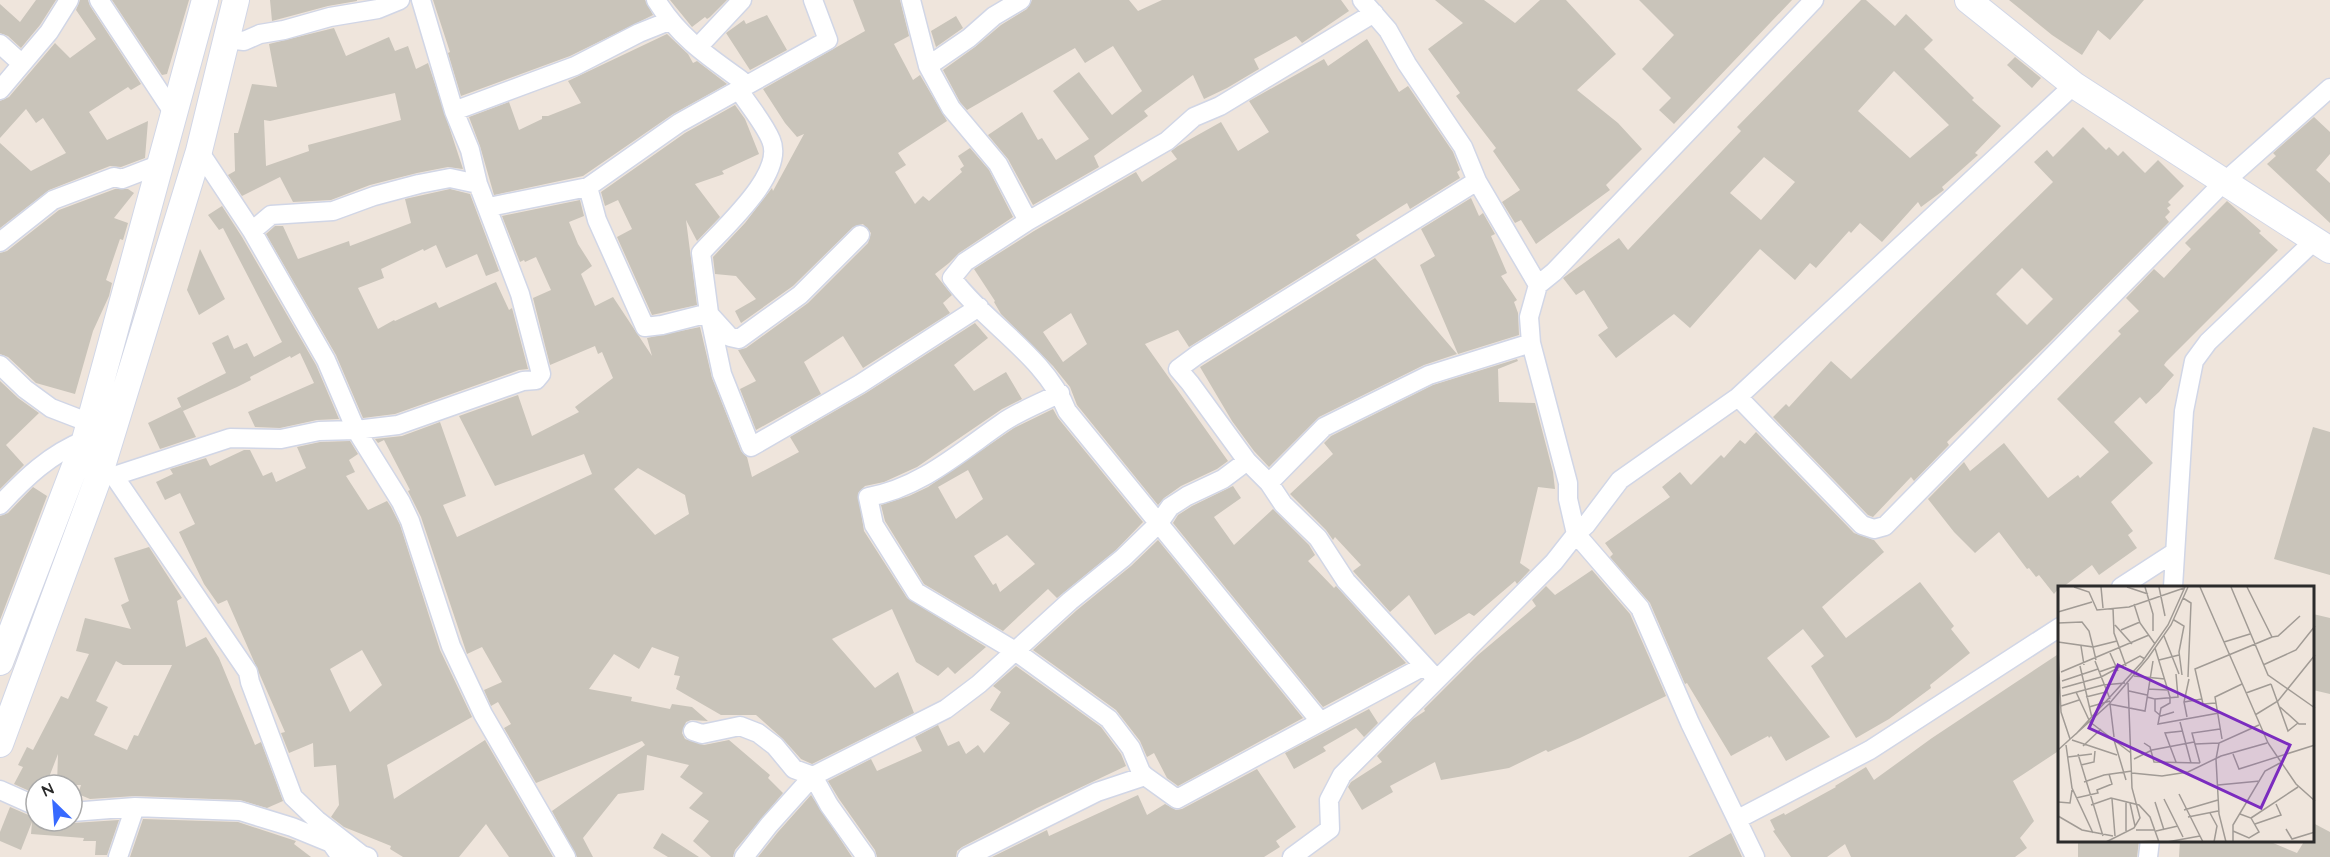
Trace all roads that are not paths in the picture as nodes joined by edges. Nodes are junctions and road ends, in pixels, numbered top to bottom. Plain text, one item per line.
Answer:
1 (69, 0) edge
2 (99, 0) edge
3 (205, 0) edge
4 (236, 0) edge
5 (400, 0) edge
6 (421, 0) edge
7 (656, 0) edge
8 (742, 0) edge
9 (813, 0) edge
10 (911, 0) edge
11 (1021, 0) edge
12 (1814, 0) edge
13 (1968, 0) edge
14 (1368, 7) edge
15 (669, 21) junction
16 (226, 39) junction
17 (0, 44) edge
18 (698, 47) junction
19 (21, 63) junction
20 (928, 66) junction
21 (2074, 85) junction
22 (2330, 88) edge
23 (0, 90) edge
24 (739, 90) junction
25 (454, 111) junction
26 (173, 112) junction
27 (200, 151) junction
28 (161, 164) junction
29 (1477, 182) junction
30 (2223, 183) junction
31 (478, 184) junction
32 (588, 187) junction
33 (489, 207) junction
34 (1028, 221) junction
35 (252, 231) junction
36 (860, 235) dead end
37 (0, 242) edge
38 (2322, 245) edge
39 (1538, 285) junction
40 (979, 307) junction
41 (709, 313) junction
42 (1531, 343) junction
43 (0, 365) edge
44 (1060, 393) junction
45 (1738, 397) junction
46 (356, 430) junction
47 (87, 431) junction
48 (1247, 461) junction
49 (107, 476) junction
50 (1269, 483) junction
51 (0, 505) edge
52 (1159, 523) junction
53 (1576, 534) junction
54 (2175, 552) junction
55 (2123, 586) edge
56 (2173, 586) edge
57 (2058, 628) edge
58 (1015, 651) junction
59 (0, 662) edge
60 (1424, 666) junction
61 (1438, 681) junction
62 (1320, 722) junction
63 (693, 731) dead end
64 (0, 744) edge
65 (813, 776) junction
66 (1145, 776) junction
67 (0, 790) edge
68 (24, 801) edge
69 (135, 807) junction
70 (84, 811) edge
71 (1738, 819) junction
72 (2150, 842) edge
73 (339, 847) edge
74 (117, 857) edge
75 (368, 857) edge
76 (566, 857) edge
77 (744, 857) edge
78 (867, 857) edge
79 (967, 857) edge
80 (1292, 857) edge
81 (1755, 857) edge
82 (2148, 857) edge

1 - 19 street
2 - 26 street
3 - 26 street
4 - 16 street
5 - 16 street
6 - 25 street
7 - 15 street
8 - 18 street
9 - 24 street
10 - 20 street
11 - 20 street
12 - 39 street
13 - 21 street
14 - 29 street
14 - 34 street
15 - 18 street
15 - 25 street
16 - 27 street
17 - 19 street
18 - 24 street
19 - 23 street
20 - 34 street
21 - 30 street
21 - 45 street
22 - 30 street
24 - 32 street
24 - 41 street
25 - 31 street
26 - 28 street
27 - 35 street
27 - 49 street
28 - 37 street
28 - 47 street
29 - 39 street
29 - 48 street
30 - 38 street
30 - 45 street
31 - 33 street
31 - 35 street
32 - 33 street
32 - 41 street
33 - 46 street
34 - 40 street
35 - 46 street
36 - 41 street
38 - 54 street
39 - 42 street
40 - 41 street
40 - 44 street
42 - 50 street
42 - 53 street
43 - 47 street
44 - 52 street
44 - 58 street
45 - 53 street
46 - 49 street
46 - 76 street
47 - 51 street
47 - 59 street
48 - 50 street
48 - 52 street
49 - 64 street
49 - 73 street
50 - 60 street
52 - 58 street
52 - 62 street
53 - 61 street
53 - 71 street
54 - 55 street
54 - 56 street
57 - 71 street
58 - 65 street
58 - 66 street
60 - 61 street
60 - 62 street
61 - 80 street
62 - 66 street
63 - 65 street
65 - 77 street
65 - 78 street
66 - 79 street
67 - 68 street
69 - 70 street
69 - 73 street
69 - 74 street
71 - 81 street
72 - 82 street
73 - 75 street

